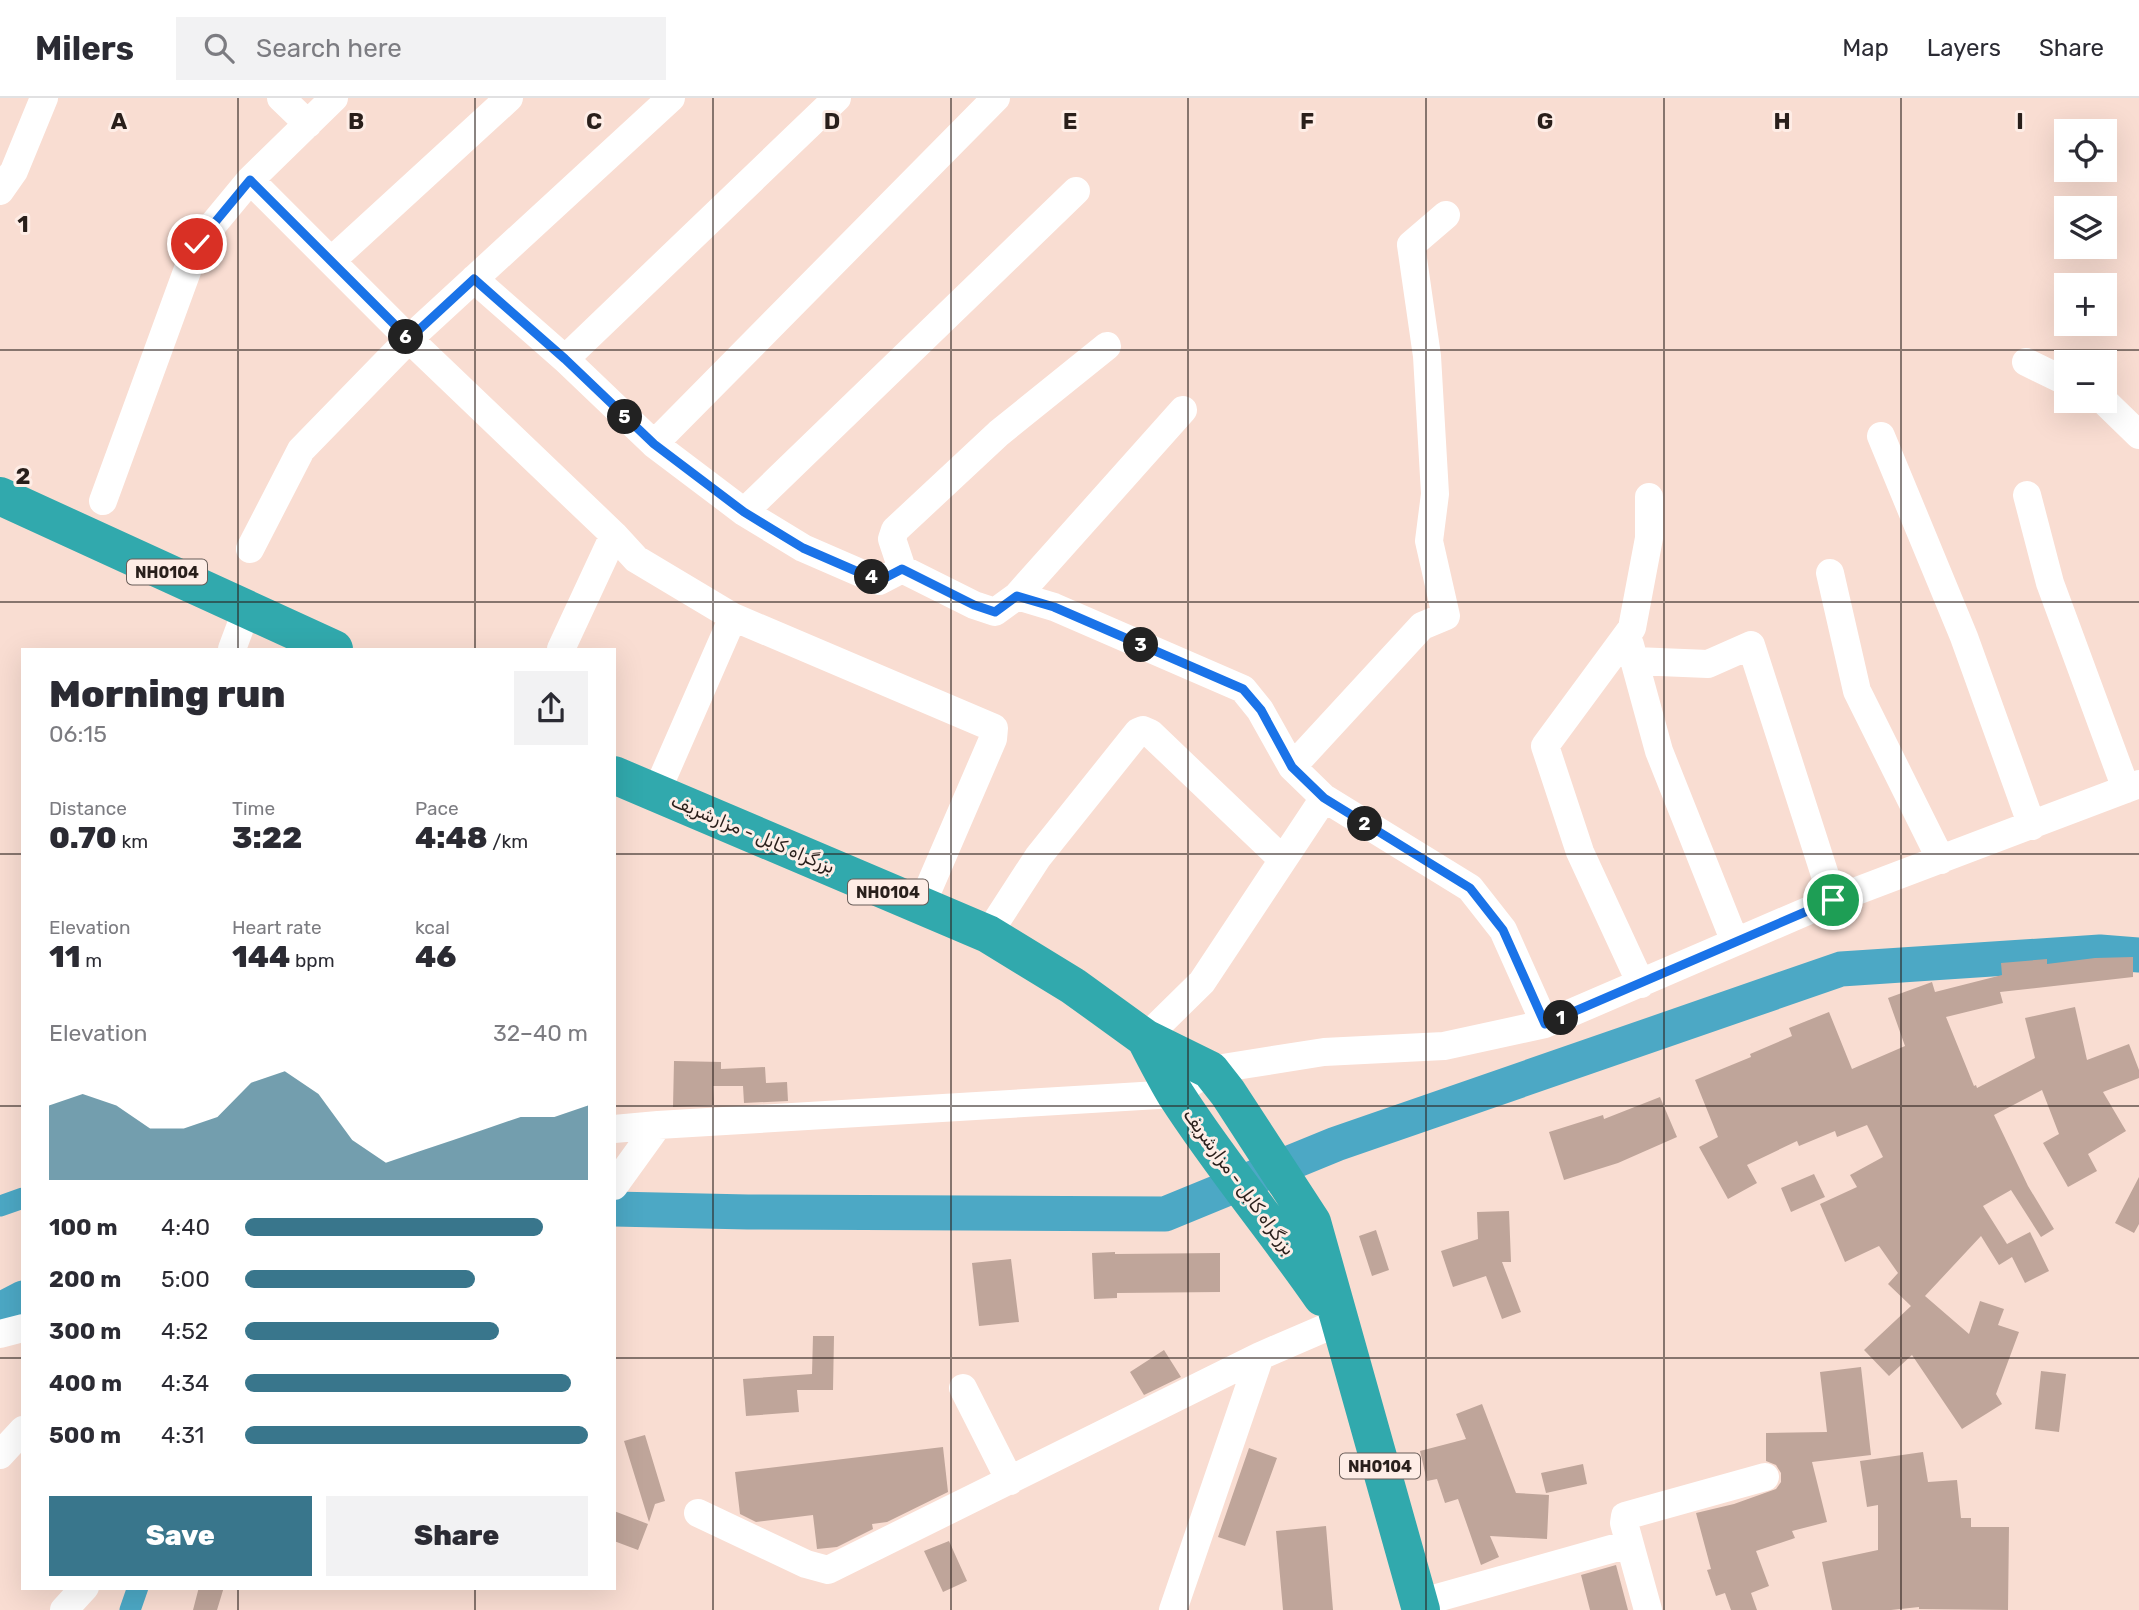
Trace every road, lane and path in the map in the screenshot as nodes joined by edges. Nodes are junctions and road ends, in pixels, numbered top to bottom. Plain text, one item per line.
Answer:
1 (44, 98) edge
2 (281, 98) edge
3 (334, 98) edge
4 (509, 98) edge
5 (671, 98) edge
6 (837, 98) edge
7 (996, 98) edge
8 (307, 124) junction
9 (4, 170) edge
10 (250, 180) junction
11 (1076, 191) dead end
12 (1446, 215) dead end
13 (331, 261) junction
14 (474, 279) junction
15 (409, 339) junction
16 (1107, 345) dead end
17 (565, 359) junction
18 (2026, 362) dead end
19 (2054, 376) edge
20 (1183, 410) dead end
21 (2116, 413) edge
22 (2139, 435) edge
23 (1881, 436) dead end
24 (654, 444) junction
25 (2027, 495) dead end
26 (0, 496) edge
27 (1649, 497) dead end
28 (103, 501) dead end
29 (744, 512) junction
30 (614, 535) junction
31 (250, 549) dead end
32 (902, 569) junction
33 (1830, 573) dead end
34 (1017, 596) junction
35 (247, 609) junction
36 (733, 617) junction
37 (1627, 634) junction
38 (232, 648) edge
39 (332, 648) edge
40 (561, 648) edge
41 (1634, 661) junction
42 (1292, 767) junction
43 (616, 776) edge
44 (2133, 787) edge
45 (656, 793) junction
46 (1324, 798) junction
47 (2032, 826) junction
48 (1282, 859) junction
49 (1941, 860) junction
50 (1833, 900) junction
51 (921, 906) junction
52 (988, 934) junction
53 (1735, 942) junction
54 (1642, 984) junction
55 (1545, 1024) junction
56 (1145, 1038) junction
57 (1219, 1082) junction
58 (1175, 1094) junction
59 (658, 1125) junction
60 (616, 1129) edge
61 (616, 1183) edge
62 (1297, 1231) junction
63 (1339, 1322) junction
64 (21, 1329) edge
65 (0, 1334) edge
66 (1260, 1356) junction
67 (963, 1388) dead end
68 (21, 1432) edge
69 (0, 1455) edge
70 (1765, 1477) dead end
71 (1010, 1481) junction
72 (698, 1513) dead end
73 (1629, 1544) junction
74 (82, 1590) edge
75 (1420, 1607) edge
76 (64, 1610) edge
77 (1173, 1610) edge
78 (1648, 1610) edge

1 - 9 street
2 - 8 street
3 - 8 street
4 - 13 street
5 - 14 street
6 - 17 street
7 - 24 street
8 - 10 street
10 - 13 street
10 - 28 street
11 - 29 street
12 - 42 street
13 - 15 street
14 - 15 street
14 - 17 street
15 - 30 street
15 - 31 street
16 - 32 street
17 - 24 street
18 - 19 street
20 - 34 street
21 - 22 street
23 - 47 street
24 - 29 street
25 - 44 street
26 - 35 highway, NH0104
27 - 37 street
29 - 32 street
30 - 36 street
30 - 40 street
32 - 34 street
33 - 49 street
34 - 42 street
35 - 38 street
35 - 39 highway, NH0104
36 - 45 street
36 - 51 street
37 - 41 street
37 - 54 street
41 - 50 street
41 - 53 street
42 - 46 street
43 - 45 highway, بزرگراه کابل - مزارشریف / NH0104
44 - 47 street
45 - 51 highway, بزرگراه کابل - مزارشریف / NH0104
46 - 48 street
46 - 55 street
47 - 49 street
48 - 52 street
48 - 56 street
49 - 50 street
50 - 53 street
51 - 52 highway, بزرگراه کابل - مزارشریف / NH0104
52 - 56 highway, بزرگراه کابل - مزارشریف / NH0104
53 - 54 street
54 - 55 street
55 - 57 street
56 - 57 highway, بزرگراه کابل - مزارشریف / NH0104
56 - 58 highway, بزرگراه کابل - مزارشریف / NH0104
57 - 58 street
57 - 62 highway, بزرگراه کابل - مزارشریف / NH0104
58 - 59 street
58 - 62 highway, بزرگراه کابل - مزارشریف / NH0104
59 - 60 street
59 - 61 street
62 - 63 highway, بزرگراه کابل - مزارشریف / NH0104
63 - 66 street
63 - 75 highway, بزرگراه کابل - مزارشریف / NH0104
64 - 65 street
66 - 71 street
66 - 77 street
67 - 71 street
68 - 69 street
70 - 73 street
71 - 72 street
73 - 75 street
73 - 78 street
74 - 76 street

